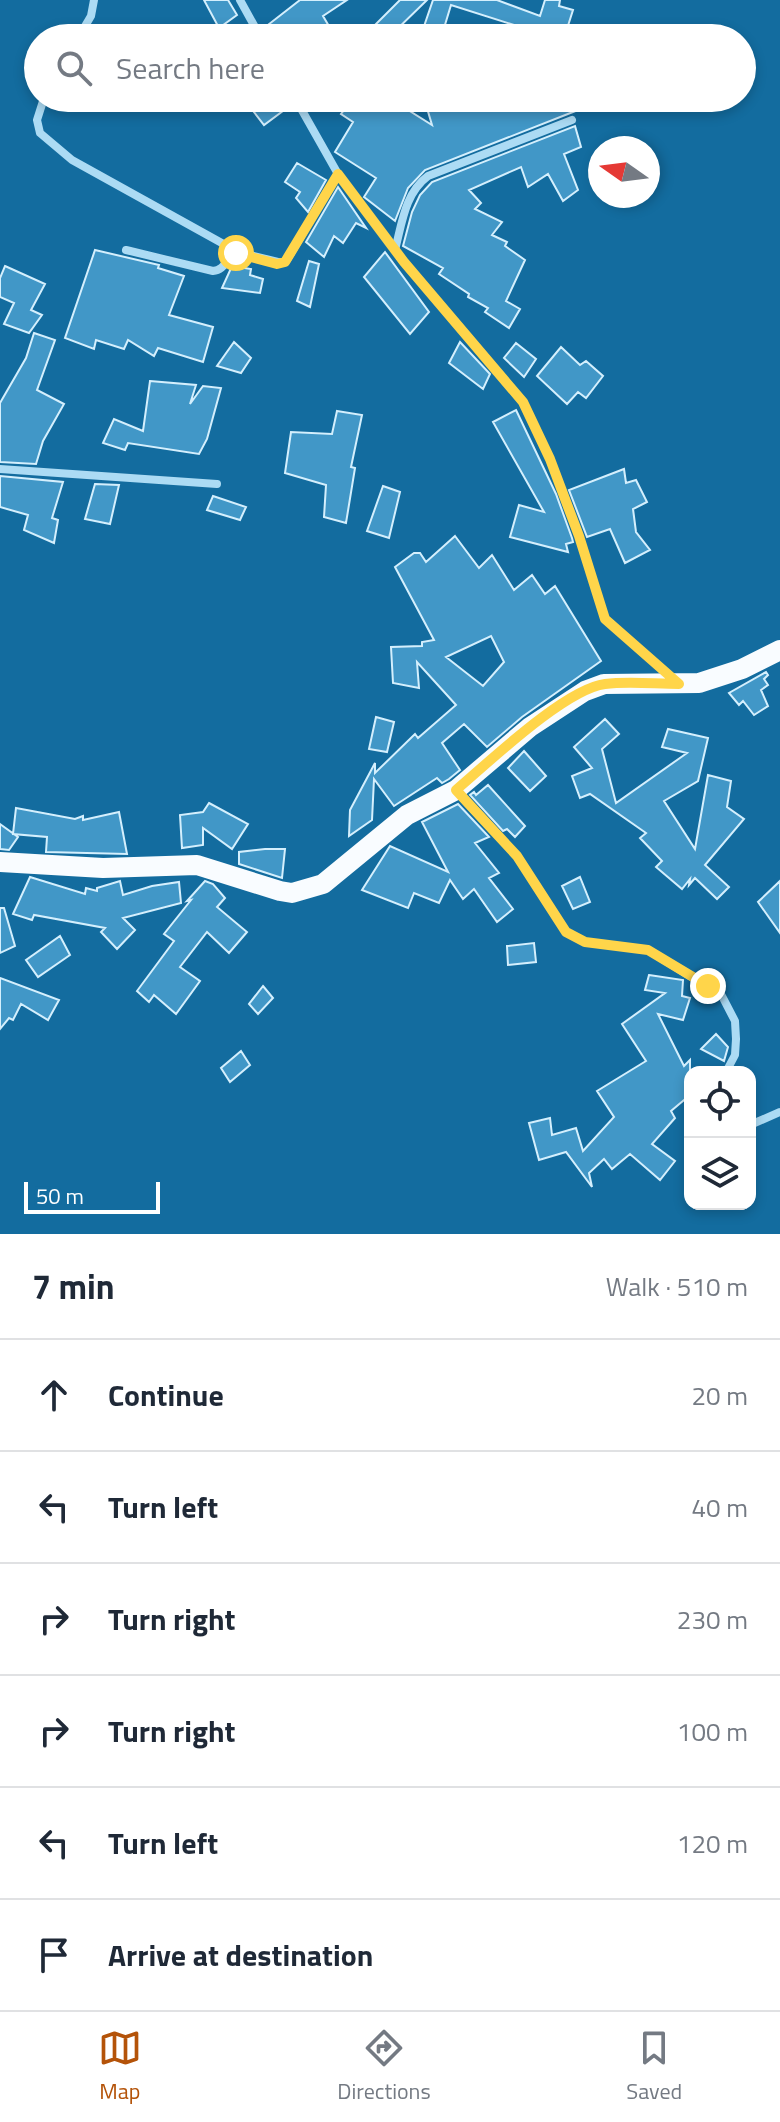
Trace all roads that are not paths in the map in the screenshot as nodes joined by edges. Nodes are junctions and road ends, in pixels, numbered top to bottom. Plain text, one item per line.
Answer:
1 (94, 0) edge
2 (240, 0) edge
3 (86, 24) edge
4 (253, 24) edge
5 (40, 112) edge
6 (303, 112) edge
7 (572, 120) dead end
8 (338, 174) junction
9 (126, 250) dead end
10 (395, 250) junction
11 (238, 252) junction
12 (0, 469) edge
13 (217, 484) dead end
14 (780, 650) edge
15 (679, 684) junction
16 (456, 790) junction
17 (0, 862) edge
18 (729, 1066) edge
19 (780, 1112) edge
20 (756, 1122) edge

1 - 3 street
2 - 4 street
5 - 11 street
6 - 8 street
7 - 10 street
8 - 10 street
8 - 11 street
9 - 11 street
10 - 15 street
12 - 13 street
14 - 15 main road
15 - 16 main road
16 - 17 main road
16 - 18 street
19 - 20 street

